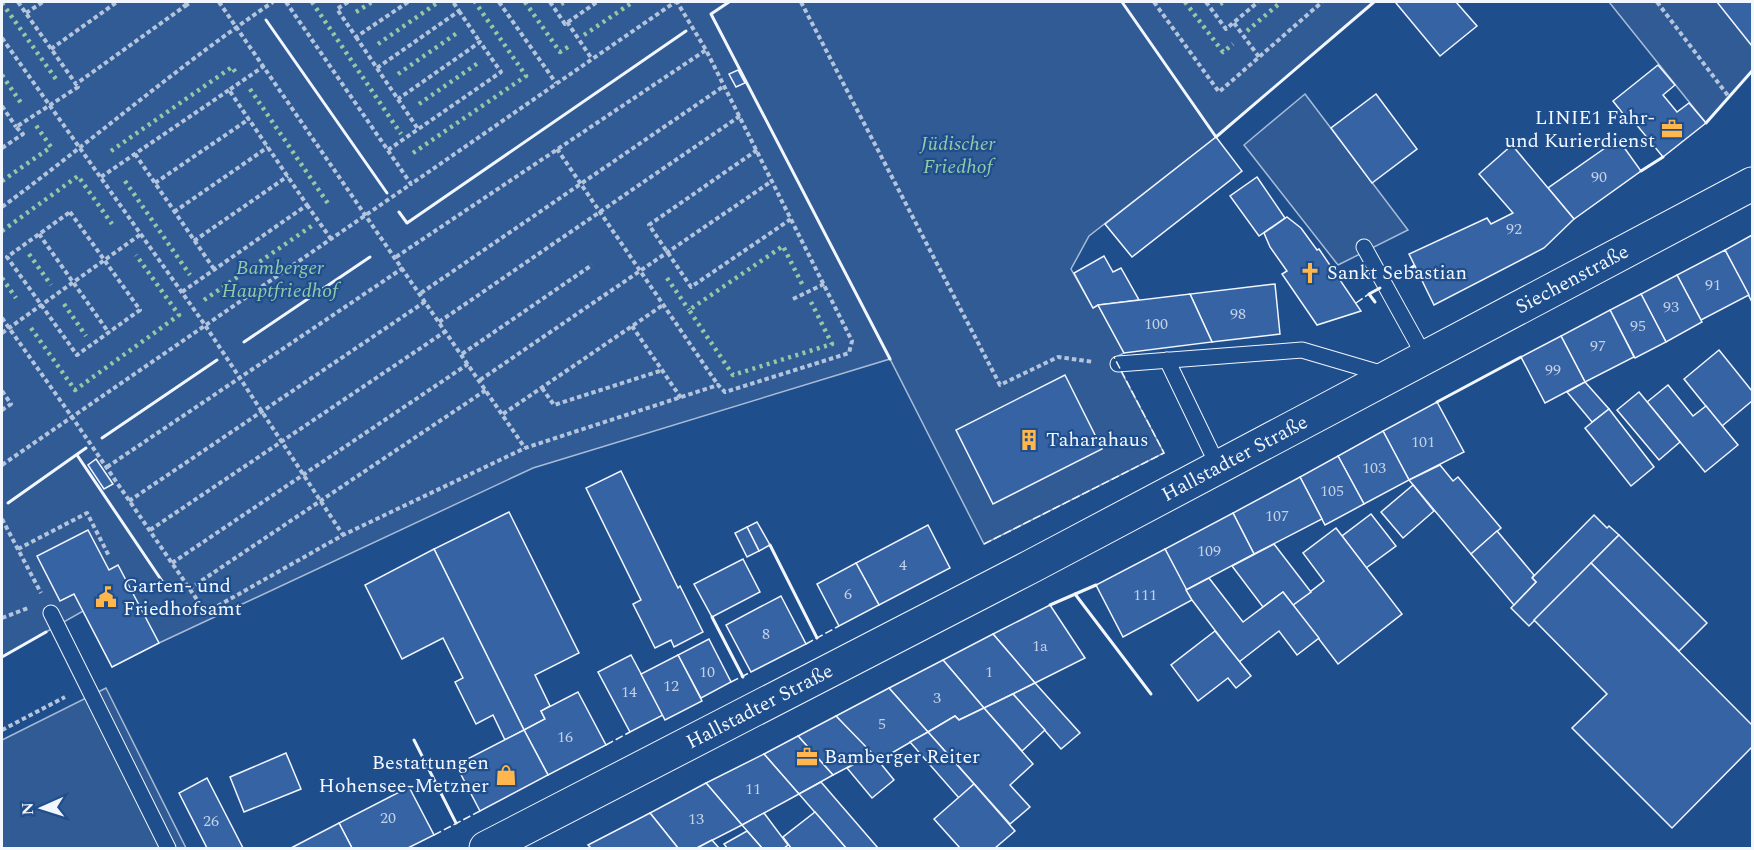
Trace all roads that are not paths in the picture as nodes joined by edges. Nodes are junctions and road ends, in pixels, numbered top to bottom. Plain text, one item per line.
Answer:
1 (1752, 184) edge
2 (1364, 248) dead end
3 (1426, 359) junction
4 (1167, 360) junction
5 (1118, 364) road end
6 (1392, 377) junction
7 (1218, 466) junction
8 (48, 607) road end
9 (168, 849) edge
10 (486, 849) edge

1 - 3 main road, Siechenstraße
2 - 3 lane
3 - 6 main road, Siechenstraße
4 - 5 lane
4 - 6 lane
4 - 7 lane
6 - 7 main road, Hallstadter Straße
7 - 10 main road, Hallstadter Straße
8 - 9 lane

